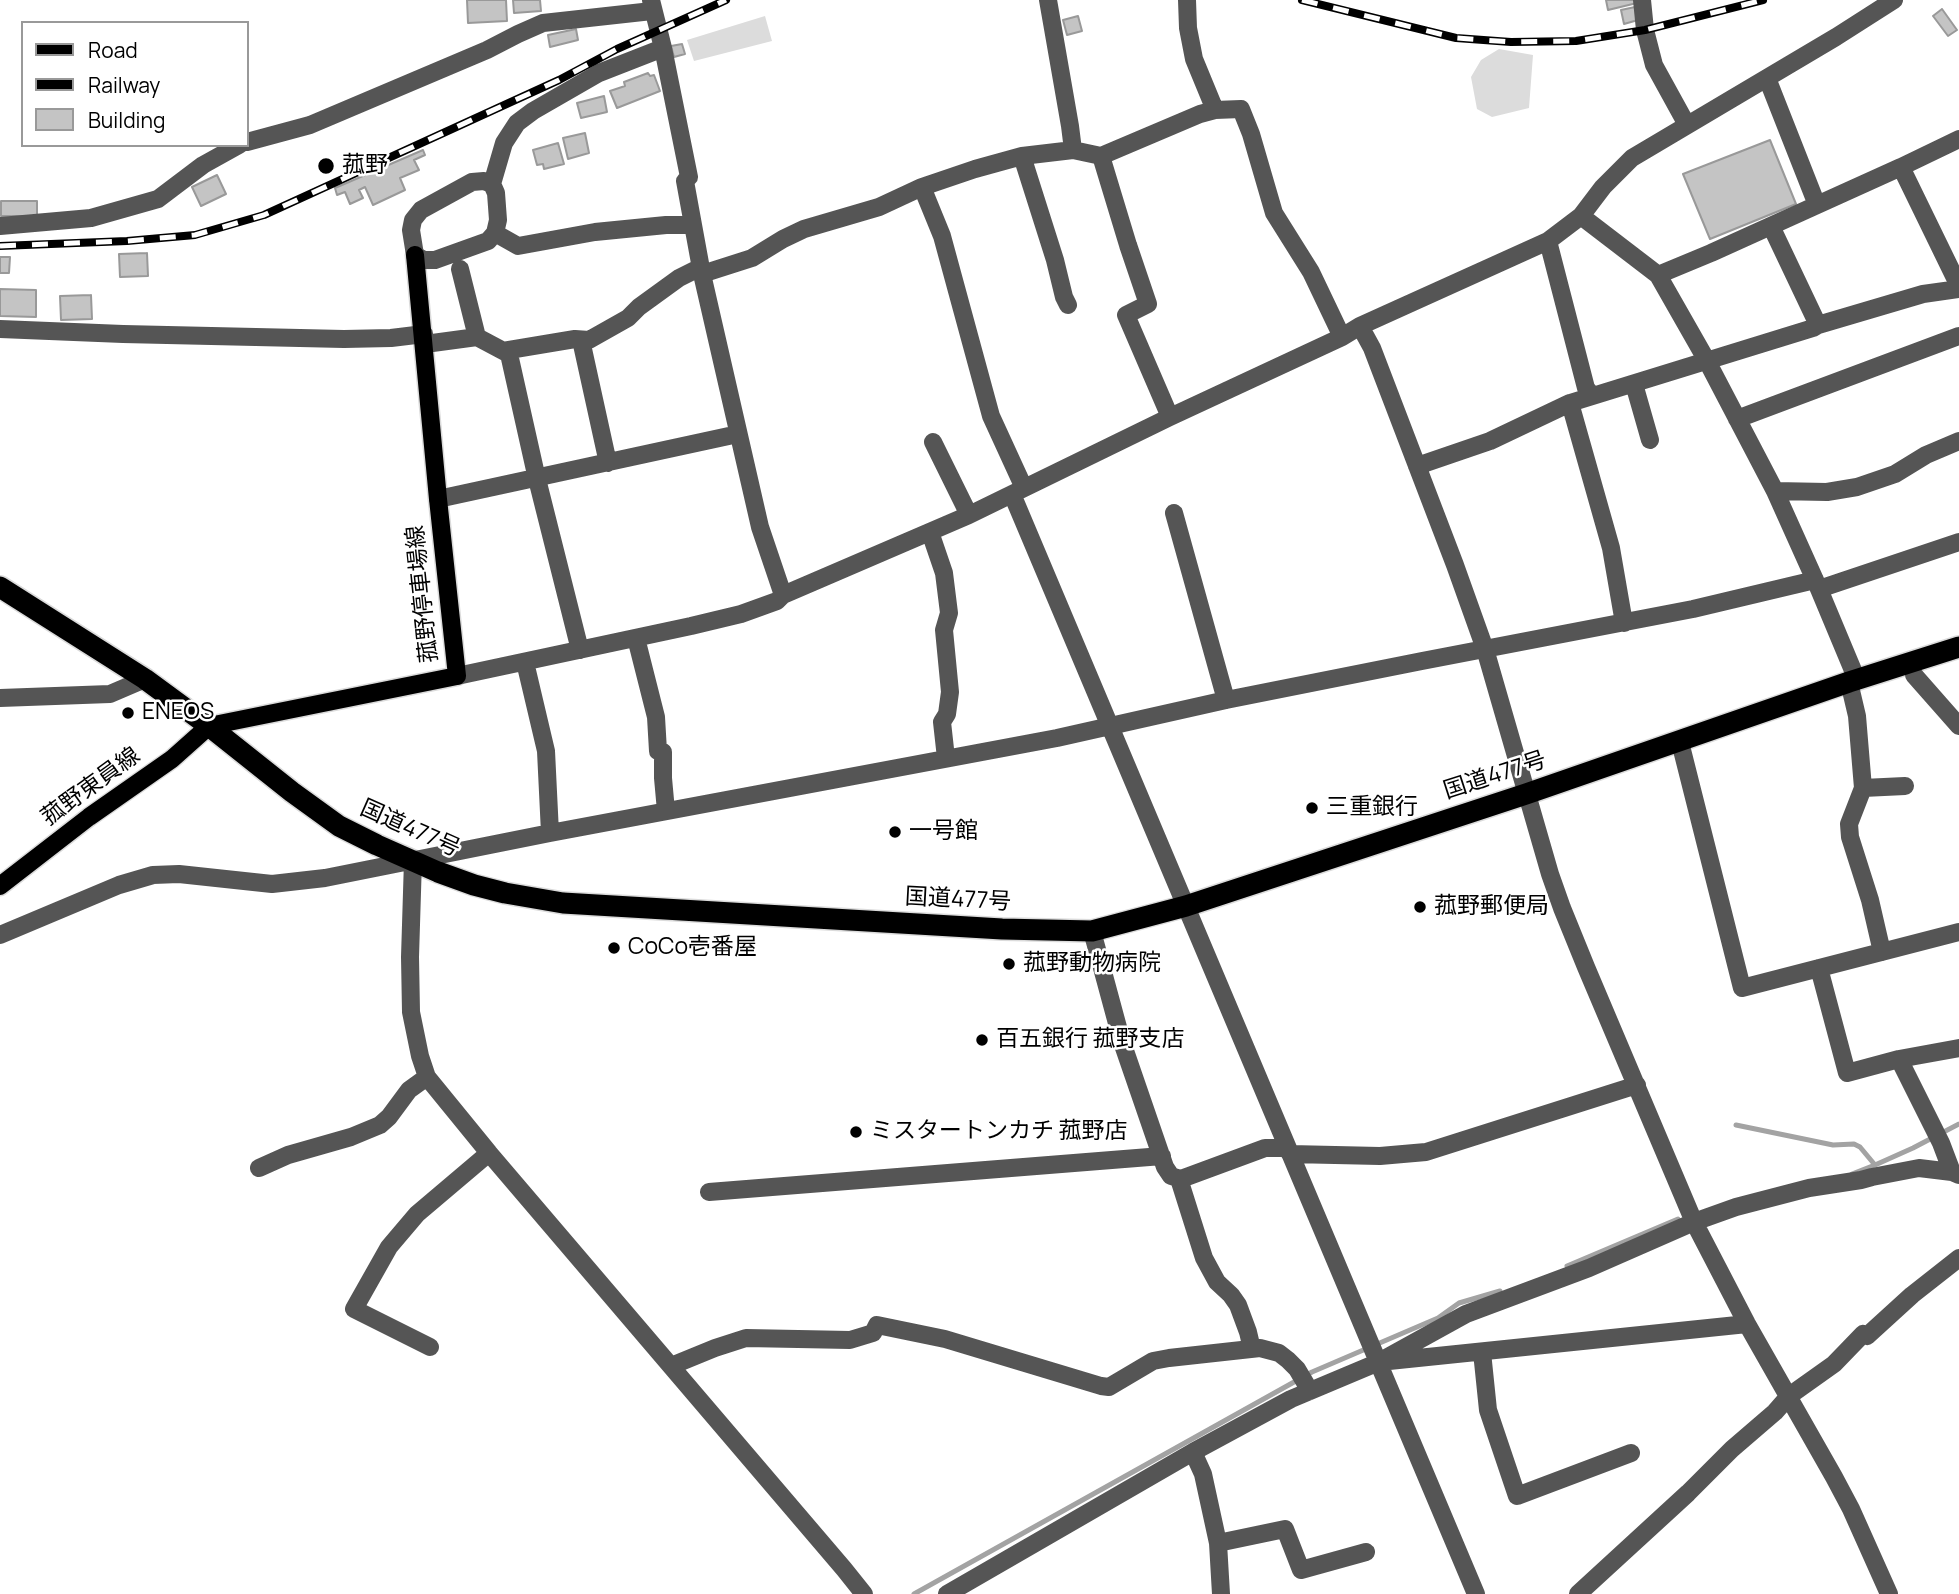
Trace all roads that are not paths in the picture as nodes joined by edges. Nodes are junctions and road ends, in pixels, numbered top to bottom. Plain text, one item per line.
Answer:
1 (1048, 0) edge
2 (1187, 0) edge
3 (1642, 0) edge
4 (1894, 0) edge
5 (651, 5) edge
6 (663, 48) junction
7 (1767, 78) junction
8 (1215, 110) junction
9 (1687, 125) junction
10 (1959, 139) edge
11 (248, 142) edge
12 (235, 147) edge
13 (1073, 150) junction
14 (1022, 156) junction
15 (1101, 156) junction
16 (1901, 167) junction
17 (492, 184) junction
18 (922, 187) junction
19 (1817, 205) junction
20 (1581, 216) junction
21 (693, 225) junction
22 (0, 226) edge
23 (1770, 226) junction
24 (495, 233) junction
25 (1548, 241) junction
26 (415, 255) junction
27 (460, 269) dead end
28 (701, 270) junction
29 (1658, 275) junction
30 (1957, 284) edge
31 (1068, 305) dead end
32 (1818, 325) junction
33 (1360, 326) junction
34 (0, 329) edge
35 (1959, 336) edge
36 (477, 337) junction
37 (1342, 337) junction
38 (424, 339) junction
39 (581, 340) junction
40 (506, 352) junction
41 (1707, 361) junction
42 (1634, 384) junction
43 (1592, 396) junction
44 (1570, 403) junction
45 (1170, 417) junction
46 (1737, 419) junction
47 (738, 434) junction
48 (1650, 440) dead end
49 (933, 442) dead end
50 (1959, 442) edge
51 (608, 463) junction
52 (1417, 466) junction
53 (537, 479) junction
54 (1018, 491) junction
55 (1774, 491) junction
56 (438, 499) junction
57 (1174, 513) dead end
58 (970, 515) junction
59 (930, 532) junction
60 (1959, 542) edge
61 (1817, 584) junction
62 (0, 587) edge
63 (783, 596) junction
64 (1624, 623) junction
65 (636, 638) junction
66 (1959, 647) edge
67 (1485, 649) junction
68 (580, 650) junction
69 (525, 662) junction
70 (1914, 675) dead end
71 (457, 676) junction
72 (145, 679) junction
73 (1853, 681) junction
74 (0, 698) edge
75 (1226, 700) junction
76 (1109, 725) junction
77 (209, 726) junction
78 (1959, 726) edge
79 (1680, 742) junction
80 (946, 758) junction
81 (1905, 786) dead end
82 (1863, 788) junction
83 (1526, 794) junction
84 (666, 811) junction
85 (550, 833) junction
86 (413, 860) junction
87 (0, 886) edge
88 (1186, 906) junction
89 (1092, 931) junction
90 (1959, 932) edge
91 (0, 935) edge
92 (1882, 952) junction
93 (1819, 968) junction
94 (1959, 1048) edge
95 (1899, 1059) junction
96 (427, 1077) junction
97 (1637, 1085) junction
98 (1289, 1151) junction
99 (489, 1153) junction
100 (1161, 1156) junction
101 (259, 1168) dead end
102 (1955, 1174) edge
103 (1181, 1179) junction
104 (709, 1192) dead end
105 (1694, 1222) junction
106 (1959, 1258) edge
107 (1747, 1324) junction
108 (430, 1348) dead end
109 (1252, 1349) junction
110 (1482, 1352) junction
111 (1377, 1359) junction
112 (671, 1366) junction
113 (1308, 1388) junction
114 (1789, 1396) junction
115 (1193, 1452) junction
116 (1631, 1452) dead end
117 (1218, 1543) junction
118 (1366, 1552) dead end
119 (864, 1594) edge
120 (947, 1594) edge
121 (1221, 1594) edge
122 (1476, 1594) edge
123 (1578, 1594) edge
124 (1889, 1594) edge

1 - 13 street
2 - 8 street
3 - 9 street
4 - 7 street
5 - 6 street
5 - 11 street
6 - 17 street
6 - 21 street
7 - 9 street
7 - 19 street
8 - 15 street
8 - 37 street
9 - 20 street
10 - 16 street
12 - 22 street
13 - 14 street
13 - 15 street
14 - 18 street
14 - 31 street
15 - 45 street
16 - 19 street
16 - 30 street
17 - 24 street
17 - 26 street
18 - 28 street
18 - 54 street
19 - 23 street
20 - 25 street
20 - 29 street
21 - 24 street
21 - 28 street
23 - 29 street
23 - 32 street
24 - 26 street
25 - 33 street
25 - 43 street
26 - 38 main road, 菰野停車場線
27 - 36 street
28 - 39 street
28 - 47 street
29 - 41 street
30 - 32 street
32 - 41 street
33 - 37 street
33 - 52 street
34 - 38 street
35 - 46 street
36 - 38 street
36 - 40 street
37 - 45 street
38 - 56 main road, 菰野停車場線
39 - 40 street
39 - 51 street
40 - 53 street
41 - 42 street
41 - 46 street
42 - 43 street
42 - 48 street
43 - 44 street
44 - 52 street
44 - 64 street
45 - 54 street
46 - 55 street
47 - 51 street
47 - 63 street
49 - 58 street
50 - 55 street
51 - 53 street
52 - 67 street
53 - 56 street
53 - 68 street
54 - 58 street
54 - 76 street
55 - 61 street
56 - 71 main road, 菰野停車場線
57 - 75 street
58 - 59 street
59 - 63 street
59 - 80 street
60 - 61 street
61 - 64 street
61 - 73 street
62 - 72 highway, 国道477号
63 - 65 street
64 - 67 street
65 - 68 street
65 - 84 street
66 - 73 highway, 国道477号
67 - 75 street
67 - 83 street
68 - 69 street
69 - 71 street
69 - 85 street
70 - 78 street
71 - 77 main road, 菰野停車場線
72 - 74 street
72 - 77 highway, 国道477号
73 - 79 highway, 国道477号
73 - 82 street
75 - 76 street
76 - 80 street
76 - 88 street
77 - 86 highway, 国道477号
77 - 87 main road, 菰野東員線
79 - 83 highway, 国道477号
79 - 93 street
80 - 84 street
81 - 82 street
82 - 92 street
83 - 88 highway, 国道477号
83 - 97 street
84 - 85 street
85 - 86 street
86 - 89 highway, 国道477号
86 - 91 street
86 - 96 street
88 - 89 highway, 国道477号
88 - 98 street
89 - 100 street
90 - 92 street
92 - 93 street
93 - 95 street
94 - 95 street
95 - 102 street
96 - 99 street
96 - 101 street
97 - 98 street
97 - 105 street
98 - 103 street
98 - 111 street
99 - 108 street
99 - 112 street
100 - 103 street
100 - 104 street
102 - 105 street
103 - 109 street
105 - 107 street
105 - 111 street
106 - 114 street
107 - 110 street
107 - 114 street
109 - 112 street
109 - 113 street
110 - 111 street
110 - 116 street
111 - 113 street
111 - 122 street
112 - 119 street
113 - 115 street
114 - 123 street
114 - 124 street
115 - 117 street
115 - 120 street
117 - 118 street
117 - 121 street

